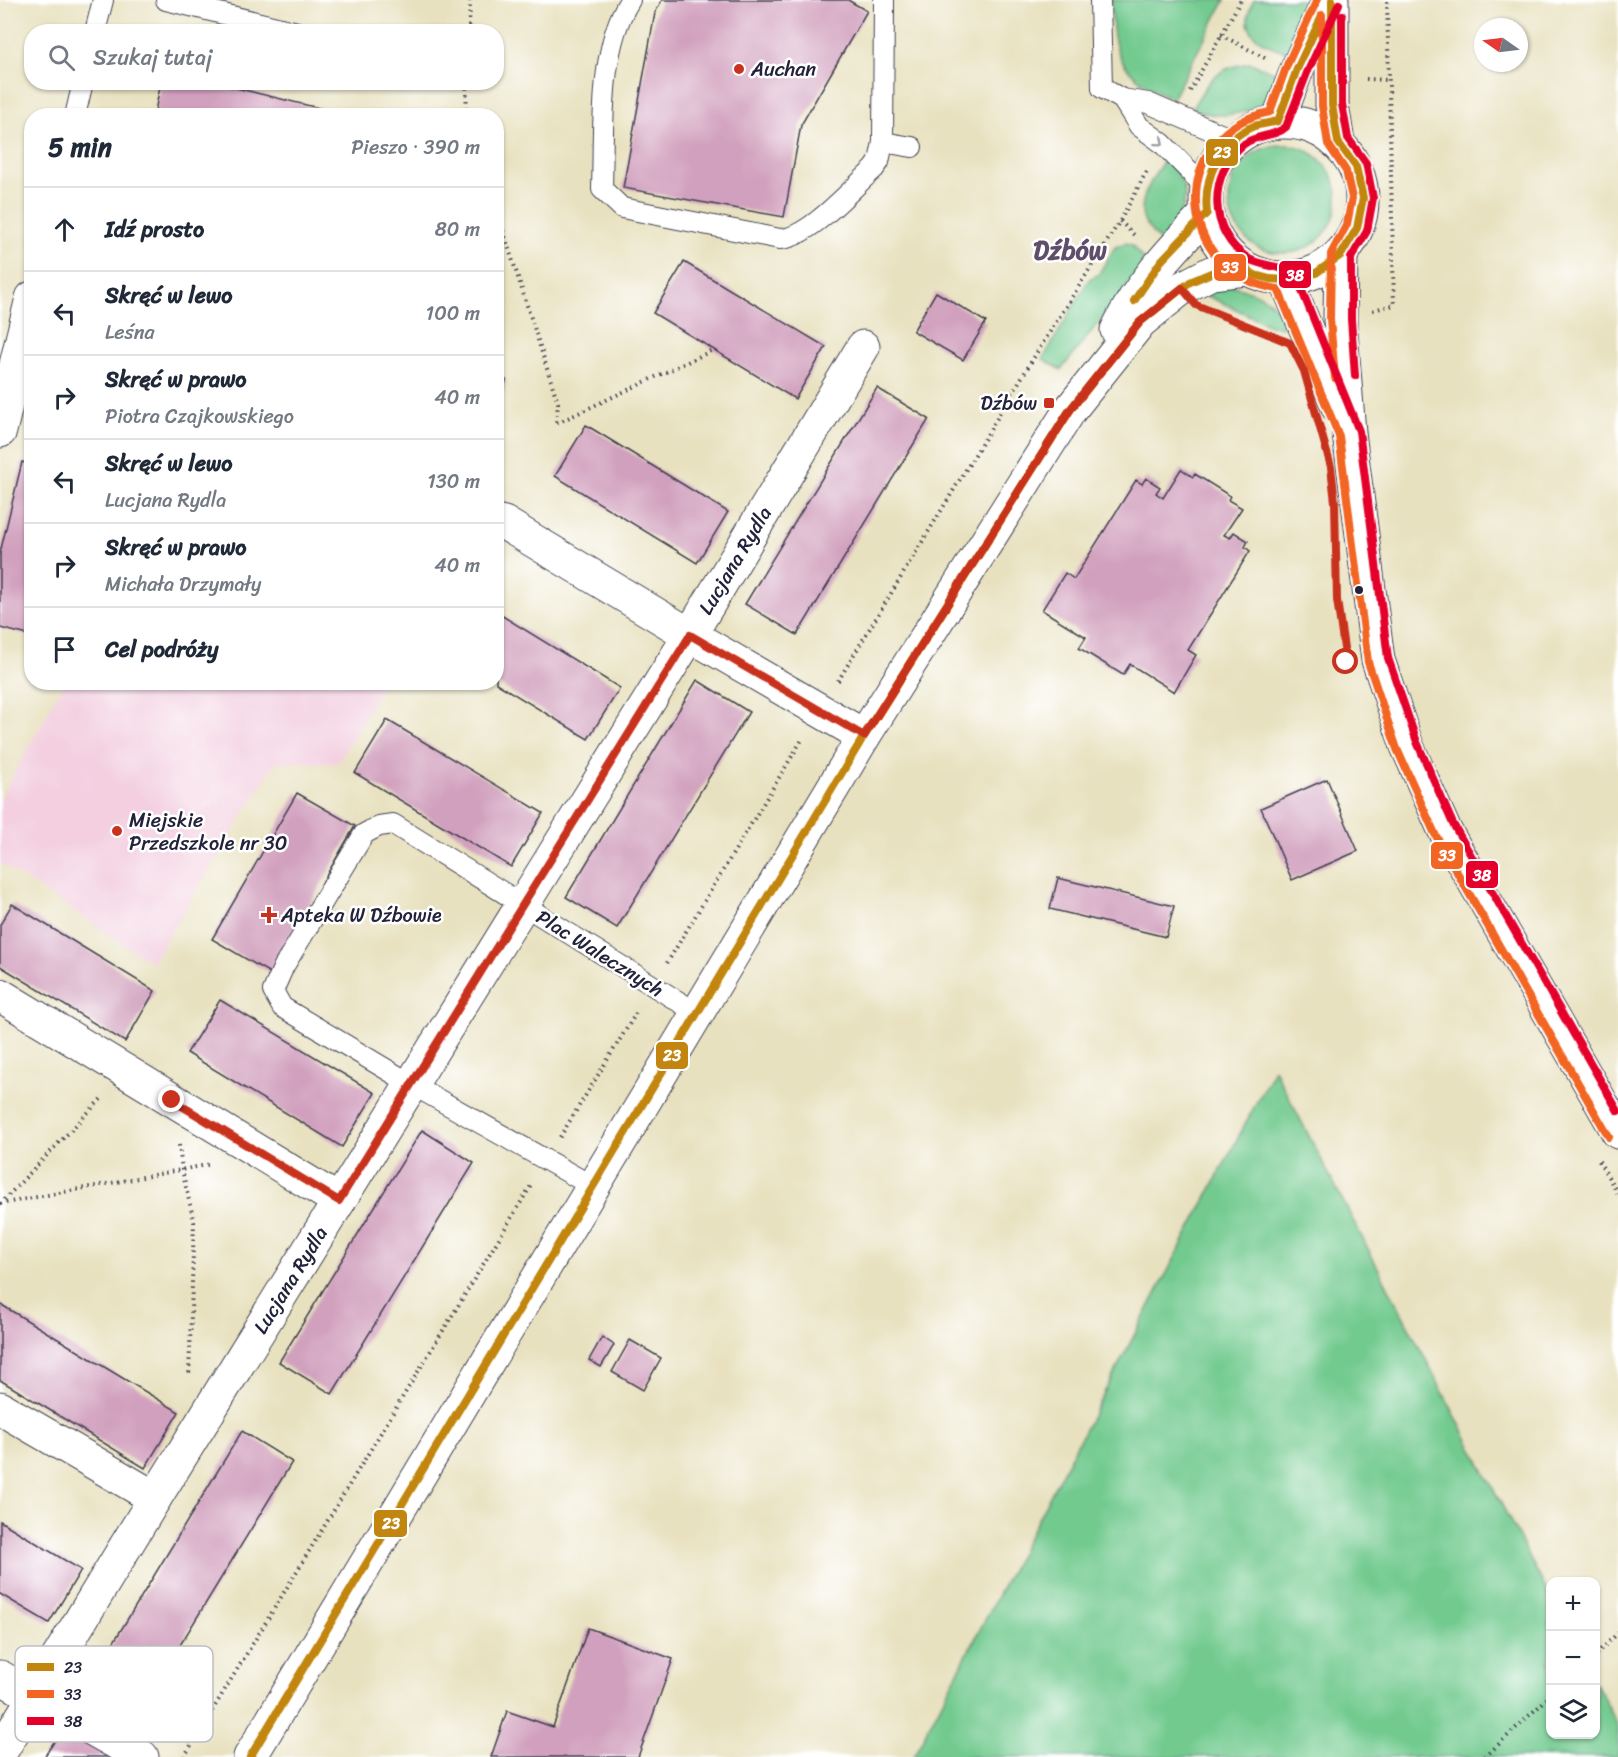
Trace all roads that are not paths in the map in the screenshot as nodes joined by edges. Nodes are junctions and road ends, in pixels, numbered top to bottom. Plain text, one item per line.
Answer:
1 (103, 0) edge
2 (166, 0) edge
3 (630, 0) edge
4 (884, 0) edge
5 (1100, 0) edge
6 (1331, 0) edge
7 (97, 24) edge
8 (264, 24) edge
9 (81, 90) edge
10 (1122, 99) junction
11 (77, 108) edge
12 (1278, 121) junction
13 (1234, 140) junction
14 (883, 142) junction
15 (1338, 142) junction
16 (912, 147) dead end
17 (1207, 201) junction
18 (1341, 255) junction
19 (1246, 269) junction
20 (1286, 280) junction
21 (24, 326) edge
22 (863, 347) dead end
23 (17, 350) edge
24 (1098, 373) junction
25 (0, 431) edge
26 (1350, 433) junction
27 (504, 524) edge
28 (690, 635) junction
29 (864, 736) junction
30 (522, 904) junction
31 (0, 995) edge
32 (697, 1013) junction
33 (411, 1084) junction
34 (1618, 1132) edge
35 (592, 1186) junction
36 (339, 1201) junction
37 (0, 1407) edge
38 (155, 1498) junction
39 (64, 1646) edge
40 (0, 1677) edge
41 (15, 1686) edge
42 (15, 1727) edge
43 (115, 1742) edge
44 (0, 1752) edge
45 (142, 1757) edge
46 (250, 1757) edge

1 - 7 lane
2 - 8 lane
3 - 14 lane
4 - 14 lane
5 - 10 lane
6 - 12 street
6 - 15 street
9 - 11 lane
10 - 13 lane
10 -> 17 lane
12 - 13 street
12 - 15 street
13 - 17 street
14 - 16 lane
15 - 18 street
17 - 19 street
17 - 24 street
18 - 20 street
18 - 26 street
19 - 20 street
19 - 24 street
20 - 26 street
21 - 23 street
22 - 28 street, Lucjana Rydla
23 - 25 street
24 - 29 street
26 - 34 street
27 - 28 street
28 - 29 street
28 - 30 street, Lucjana Rydla
29 - 32 street
30 - 32 lane, Plac Walecznych
30 - 33 street, Lucjana Rydla
30 - 33 lane, Plac Walecznych
31 - 36 street
32 - 35 street
33 - 35 lane, Plac Walecznych
33 - 36 street, Lucjana Rydla
35 - 46 street
36 - 38 street, Lucjana Rydla
37 - 38 street
38 - 39 street, Lucjana Rydla
40 - 41 street
42 - 44 street, Lucjana Rydla
43 - 45 street

